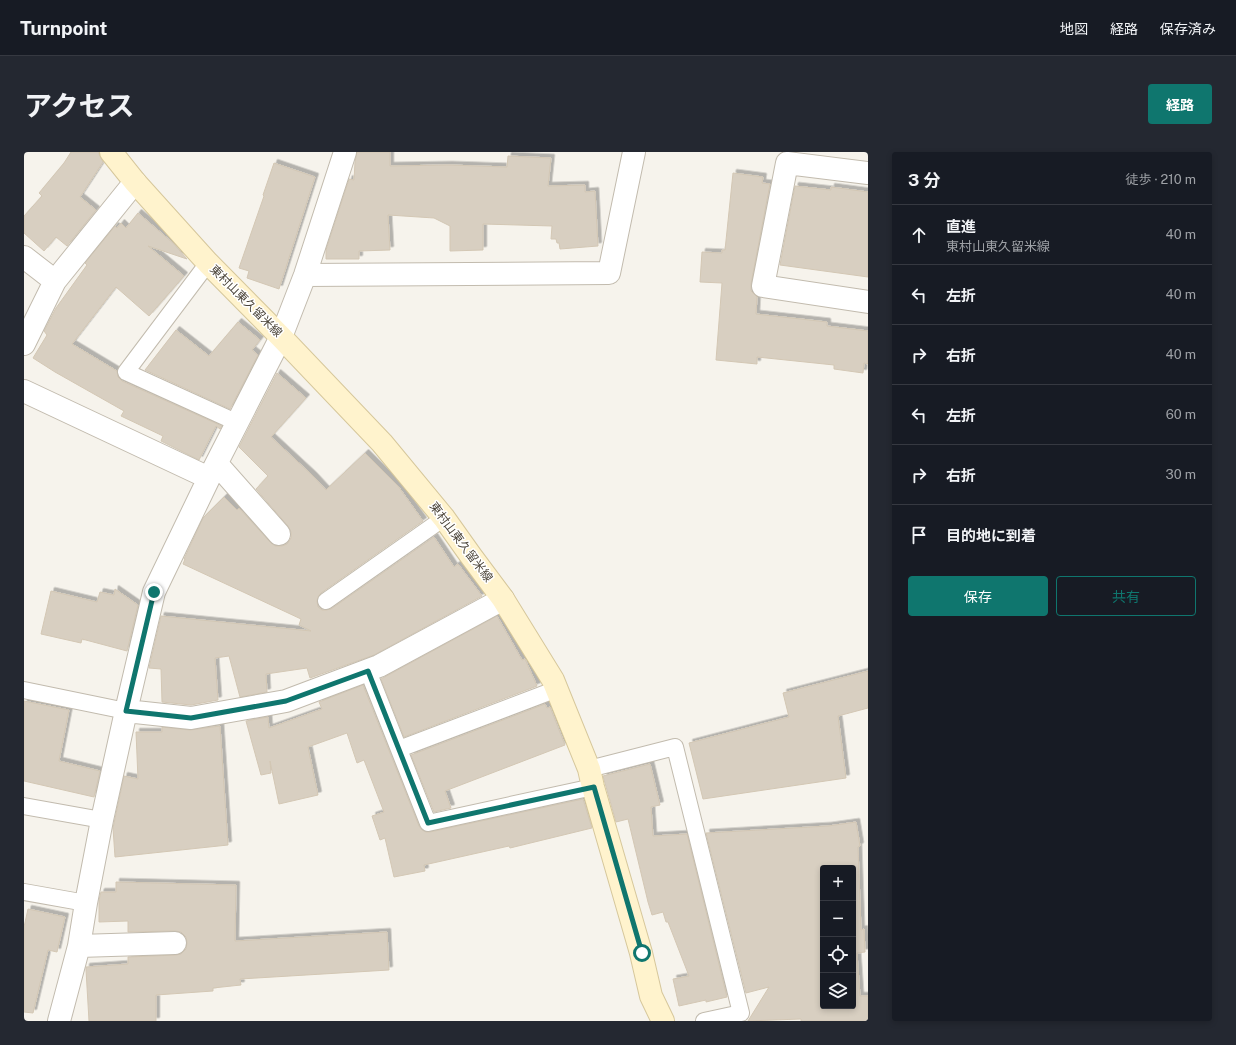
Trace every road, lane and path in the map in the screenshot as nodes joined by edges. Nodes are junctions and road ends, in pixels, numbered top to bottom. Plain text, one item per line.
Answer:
1 (110, 152) edge
2 (345, 152) edge
3 (634, 152) edge
4 (868, 173) edge
5 (135, 182) junction
6 (24, 257) edge
7 (208, 263) junction
8 (305, 275) junction
9 (55, 281) junction
10 (868, 302) edge
11 (281, 337) junction
12 (24, 344) edge
13 (24, 391) edge
14 (238, 423) junction
15 (213, 471) junction
16 (444, 518) junction
17 (279, 534) dead end
18 (503, 599) junction
19 (326, 601) dead end
20 (368, 671) junction
21 (557, 688) junction
22 (24, 690) edge
23 (126, 711) junction
24 (399, 749) junction
25 (592, 778) junction
26 (24, 806) edge
27 (102, 820) junction
28 (24, 892) edge
29 (86, 903) junction
30 (175, 943) dead end
31 (79, 946) junction
32 (59, 1021) edge
33 (662, 1021) edge
34 (704, 1021) edge

1 - 5 main road, 東村山東久留米線
2 - 8 street
3 - 8 street
4 - 10 street
5 - 7 main road, 東村山東久留米線
5 - 9 street
6 - 9 street
7 - 11 main road, 東村山東久留米線
7 - 14 lane
8 - 11 street
9 - 12 street
11 - 14 street
11 - 16 main road, 東村山東久留米線
13 - 15 street
14 - 15 street
15 - 17 street
15 - 23 street
16 - 18 main road, 東村山東久留米線
16 - 19 lane
18 - 20 street
18 - 21 main road, 東村山東久留米線
20 - 23 street
20 - 24 lane
21 - 24 lane
21 - 25 main road, 東村山東久留米線
22 - 23 lane
23 - 27 street
24 - 25 lane
25 - 33 main road, 東村山東久留米線
25 - 34 lane
26 - 27 lane
27 - 29 street
28 - 29 lane
29 - 31 street
30 - 31 street
31 - 32 street

